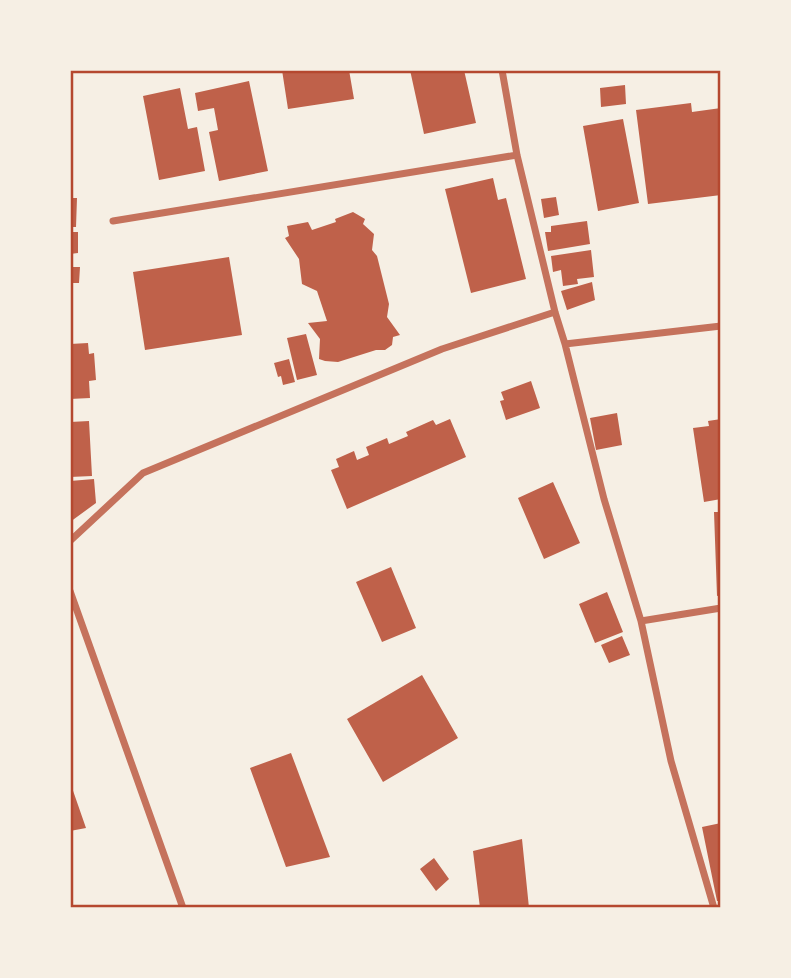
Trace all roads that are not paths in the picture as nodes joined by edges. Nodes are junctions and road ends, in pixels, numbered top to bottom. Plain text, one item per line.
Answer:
1 (502, 70) edge
2 (517, 155) junction
3 (113, 221) dead end
4 (555, 312) junction
5 (721, 326) edge
6 (565, 344) junction
7 (70, 541) edge
8 (70, 591) edge
9 (721, 608) edge
10 (641, 621) junction
11 (183, 908) edge
12 (714, 908) edge

1 - 2 street
2 - 3 street
2 - 4 street
4 - 6 street
4 - 7 street
5 - 6 street
6 - 10 street
8 - 11 street
9 - 10 street
10 - 12 street

